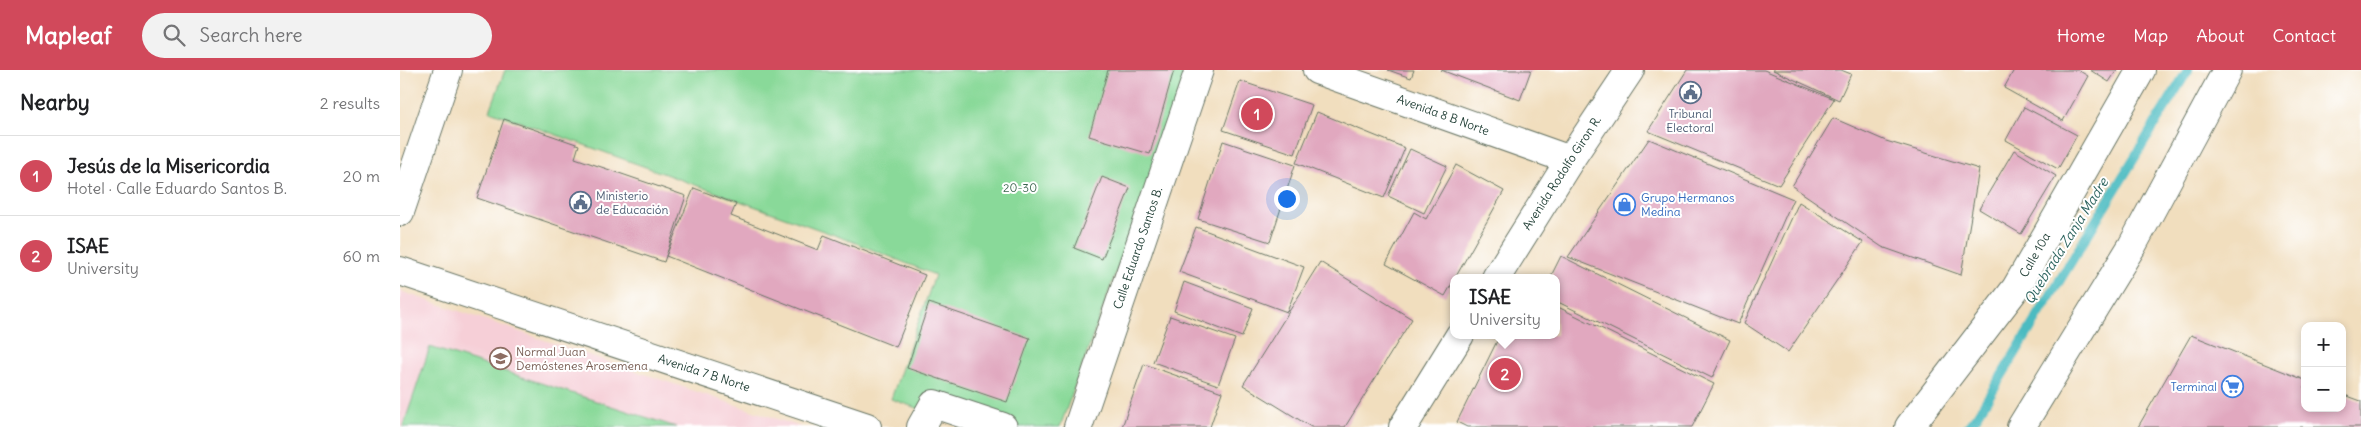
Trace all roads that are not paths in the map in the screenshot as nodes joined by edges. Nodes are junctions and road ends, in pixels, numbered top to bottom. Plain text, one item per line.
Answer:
1 (448, 70) edge
2 (1199, 70) edge
3 (1316, 70) edge
4 (1630, 70) edge
5 (2141, 70) edge
6 (2228, 70) edge
7 (1570, 160) junction
8 (400, 212) edge
9 (400, 271) edge
10 (1499, 274) edge
11 (1458, 339) edge
12 (867, 427) edge
13 (922, 427) edge
14 (1003, 427) edge
15 (1078, 427) edge
16 (1403, 427) edge
17 (1909, 427) edge
18 (2021, 427) edge

1 - 8 street
2 - 15 street, Calle Eduardo Santos B.
3 - 7 street, Avenida 8 B Norte
4 - 7 street, Avenida Rodolfo Giron R.
5 - 17 street, Calle 10a
6 - 18 street
7 - 10 street, Avenida Rodolfo Giron R.
9 - 12 street, Avenida 7 B Norte
11 - 16 street
13 - 14 street

